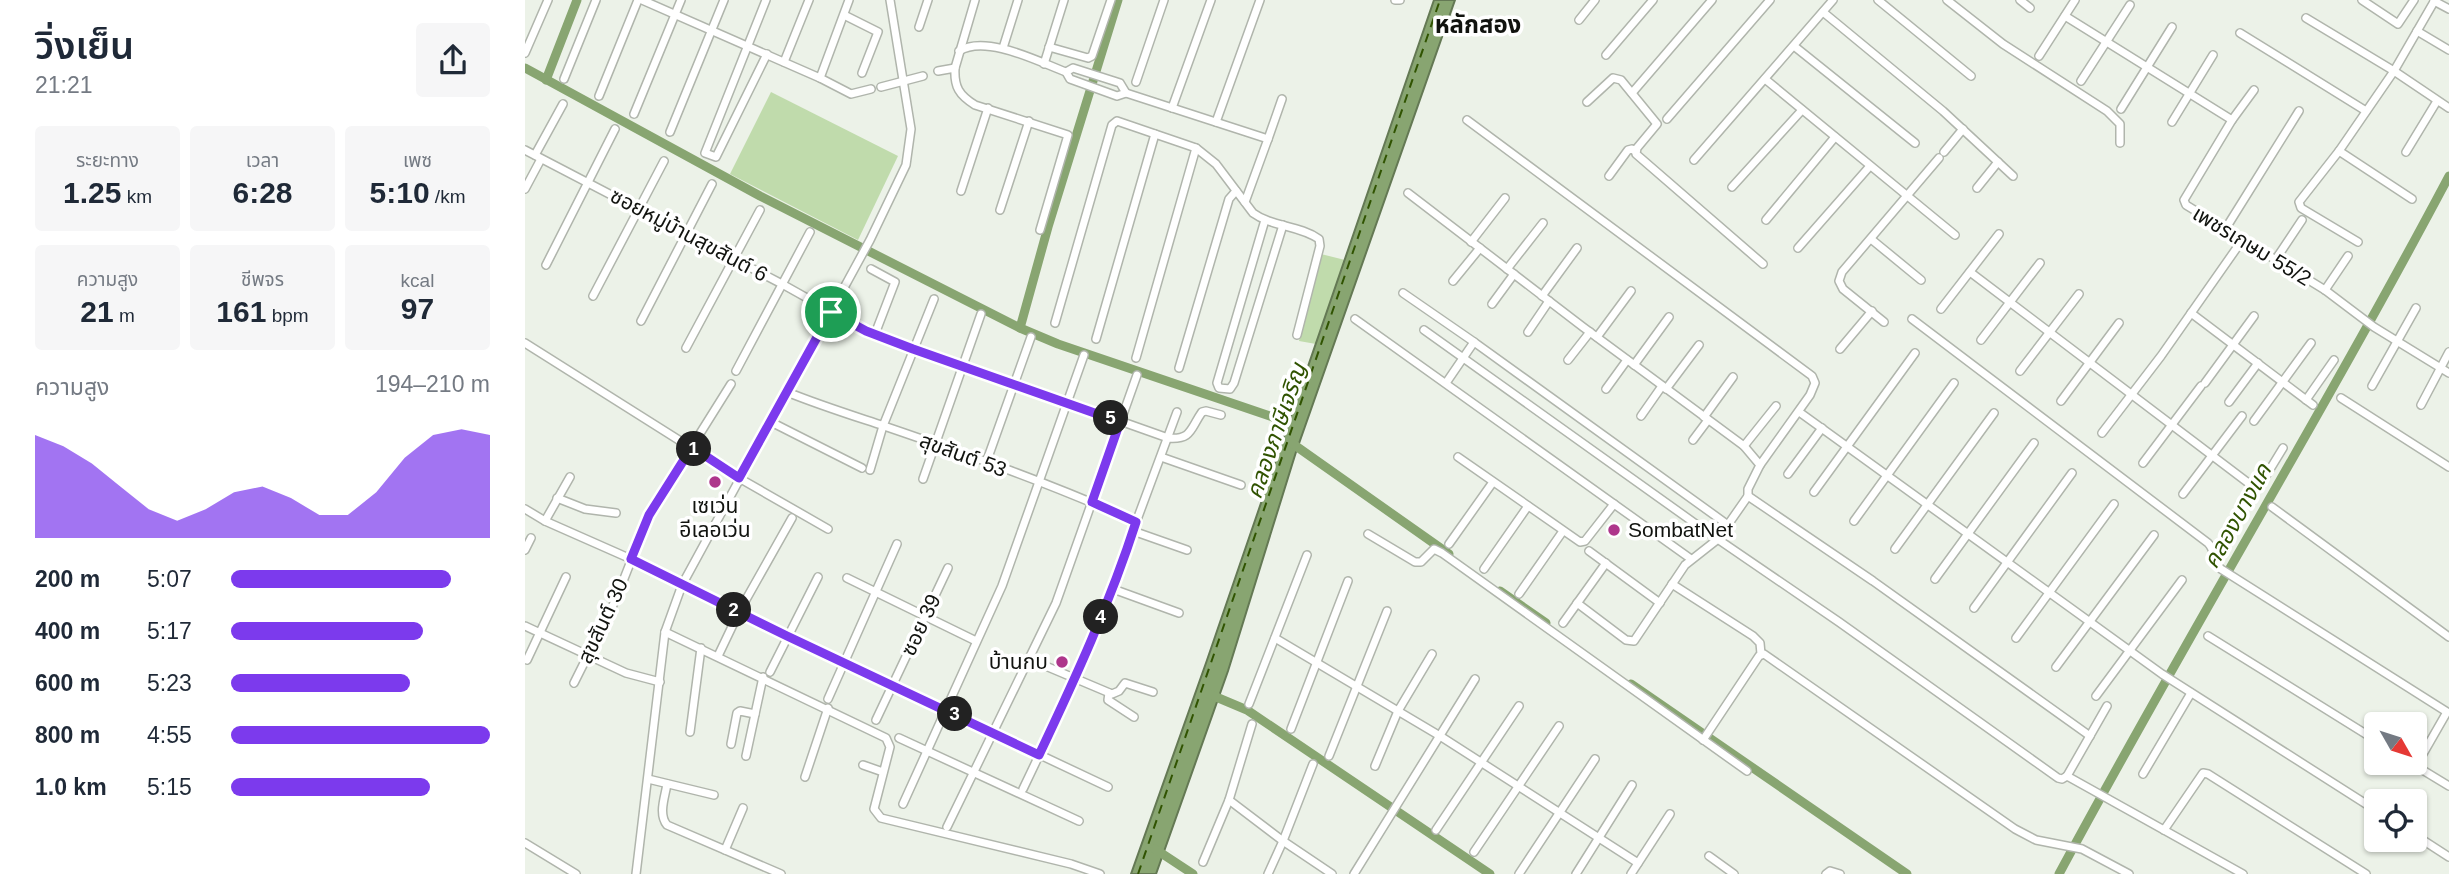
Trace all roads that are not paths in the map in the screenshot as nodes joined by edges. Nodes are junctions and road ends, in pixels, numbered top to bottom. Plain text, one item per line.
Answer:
1 (548, 0) edge
2 (597, 0) edge
3 (640, 0) edge
4 (681, 0) edge
5 (724, 0) edge
6 (766, 0) edge
7 (809, 0) edge
8 (849, 0) edge
9 (890, 0) edge
10 (928, 0) edge
11 (975, 0) edge
12 (1018, 0) edge
13 (1064, 0) edge
14 (1111, 0) edge
15 (1164, 0) edge
16 (1211, 0) edge
17 (1259, 0) edge
18 (1595, 0) edge
19 (1653, 0) edge
20 (1712, 0) edge
21 (1770, 0) edge
22 (1833, 0) edge
23 (1878, 0) edge
24 (1947, 0) edge
25 (2020, 0) edge
26 (2075, 0) edge
27 (2362, 0) edge
28 (2414, 0) edge
29 (2435, 0) edge
30 (2130, 5) dead end
31 (2030, 8) dead end
32 (2449, 9) edge
33 (1823, 12) junction
34 (675, 15) junction
35 (844, 15) junction
36 (2065, 16) junction
37 (2306, 18) dead end
38 (1579, 20) dead end
39 (919, 27) dead end
40 (2172, 27) dead end
41 (712, 30) junction
42 (2417, 31) junction
43 (2240, 33) dead end
44 (2106, 41) junction
45 (747, 46) junction
46 (1794, 46) junction
47 (1049, 47) junction
48 (1003, 48) junction
49 (2449, 50) edge
50 (960, 51) junction
51 (525, 53) edge
52 (767, 54) junction
53 (1606, 55) dead end
54 (2213, 55) dead end
55 (2039, 56) dead end
56 (784, 62) junction
57 (1044, 64) junction
58 (2148, 67) junction
59 (955, 68) junction
60 (938, 71) dead end
61 (2394, 71) junction
62 (862, 73) dead end
63 (1070, 73) junction
64 (923, 76) dead end
65 (1971, 76) dead end
66 (820, 78) junction
67 (564, 79) dead end
68 (1765, 79) junction
69 (904, 81) junction
70 (2081, 81) dead end
71 (1136, 82) dead end
72 (881, 87) dead end
73 (871, 89) dead end
74 (2253, 90) dead end
75 (1126, 93) junction
76 (1632, 93) junction
77 (2190, 93) junction
78 (599, 96) dead end
79 (1282, 99) dead end
80 (2437, 101) junction
81 (1587, 102) dead end
82 (563, 104) dead end
83 (988, 108) junction
84 (1172, 108) junction
85 (2449, 108) edge
86 (2121, 109) dead end
87 (1802, 110) junction
88 (2299, 111) dead end
89 (2366, 111) junction
90 (634, 114) dead end
91 (1667, 119) dead end
92 (1467, 120) dead end
93 (2232, 120) junction
94 (1029, 121) junction
95 (1216, 122) junction
96 (2172, 122) dead end
97 (615, 129) dead end
98 (1962, 129) junction
99 (670, 132) dead end
100 (1155, 134) junction
101 (1835, 137) junction
102 (1268, 139) junction
103 (1915, 143) dead end
104 (2120, 143) dead end
105 (1196, 148) junction
106 (525, 150) edge
107 (2339, 150) junction
108 (1635, 151) junction
109 (2406, 152) dead end
110 (538, 157) junction
111 (1694, 160) dead end
112 (664, 161) dead end
113 (1998, 162) junction
114 (1870, 166) junction
115 (1609, 176) dead end
116 (2013, 176) dead end
117 (588, 182) junction
118 (712, 184) dead end
119 (1732, 187) dead end
120 (1977, 188) dead end
121 (525, 189) edge
122 (961, 191) dead end
123 (1236, 191) junction
124 (1408, 194) dead end
125 (1907, 197) junction
126 (1505, 198) dead end
127 (2411, 199) dead end
128 (1245, 202) junction
129 (638, 208) junction
130 (760, 210) dead end
131 (1000, 210) dead end
132 (1265, 220) junction
133 (1766, 220) dead end
134 (2302, 220) dead end
135 (1543, 223) dead end
136 (1283, 225) junction
137 (2226, 228) junction
138 (1040, 230) dead end
139 (810, 232) dead end
140 (686, 234) junction
141 (1999, 234) dead end
142 (1955, 235) dead end
143 (1871, 239) junction
144 (2243, 239) junction
145 (1471, 242) junction
146 (2358, 242) dead end
147 (1480, 248) junction
148 (1577, 248) dead end
149 (1798, 248) dead end
150 (2348, 256) dead end
151 (733, 258) junction
152 (2276, 259) junction
153 (2040, 263) dead end
154 (1763, 264) dead end
155 (546, 265) dead end
156 (871, 269) dead end
157 (1511, 272) junction
158 (1970, 272) junction
159 (1921, 280) dead end
160 (1453, 281) dead end
161 (782, 284) junction
162 (2325, 290) junction
163 (1631, 291) dead end
164 (1403, 293) dead end
165 (2079, 294) dead end
166 (593, 296) dead end
167 (1542, 296) junction
168 (934, 299) dead end
169 (1549, 302) junction
170 (2010, 303) junction
171 (1492, 304) dead end
172 (2416, 308) dead end
173 (1941, 309) dead end
174 (1872, 311) junction
175 (831, 312) junction
176 (2191, 313) junction
177 (981, 314) dead end
178 (2254, 316) dead end
179 (1669, 317) dead end
180 (1356, 319) dead end
181 (1912, 319) dead end
182 (641, 321) dead end
183 (1884, 322) dead end
184 (1055, 323) dead end
185 (2119, 323) dead end
186 (1424, 330) dead end
187 (1528, 332) dead end
188 (2049, 332) junction
189 (875, 334) junction
190 (1297, 335) dead end
191 (1593, 335) junction
192 (1031, 337) dead end
193 (1096, 339) dead end
194 (1981, 340) dead end
195 (1474, 342) junction
196 (2396, 342) junction
197 (525, 343) edge
198 (2311, 343) dead end
199 (1699, 345) dead end
200 (2234, 345) junction
201 (686, 348) dead end
202 (913, 349) junction
203 (1840, 349) dead end
204 (2449, 352) edge
205 (1915, 353) dead end
206 (1084, 355) dead end
207 (1463, 357) junction
208 (1136, 358) dead end
209 (1568, 360) dead end
210 (2334, 360) dead end
211 (1630, 362) junction
212 (2089, 362) junction
213 (2258, 363) junction
214 (962, 366) junction
215 (1179, 368) dead end
216 (2440, 368) junction
217 (736, 371) dead end
218 (2020, 371) dead end
219 (2449, 373) edge
220 (1137, 375) dead end
221 (1733, 377) dead end
222 (2283, 382) junction
223 (1446, 383) junction
224 (1954, 383) dead end
225 (731, 384) dead end
226 (1015, 385) junction
227 (2372, 386) dead end
228 (1664, 387) junction
229 (1606, 389) dead end
230 (787, 392) junction
231 (2131, 395) junction
232 (2341, 398) dead end
233 (2061, 401) dead end
234 (2229, 402) dead end
235 (1067, 403) junction
236 (2421, 405) dead end
237 (1776, 406) dead end
238 (1177, 412) dead end
239 (1994, 413) dead end
240 (1802, 414) dead end
241 (1221, 415) dead end
242 (1641, 416) dead end
243 (2242, 416) dead end
244 (1706, 418) junction
245 (2254, 421) dead end
246 (771, 422) junction
247 (1120, 422) junction
248 (2172, 425) junction
249 (883, 426) junction
250 (1822, 428) junction
251 (2102, 433) dead end
252 (1168, 438) junction
253 (1693, 440) dead end
254 (2034, 443) dead end
255 (935, 445) junction
256 (1744, 446) junction
257 (1846, 446) junction
258 (692, 447) junction
259 (2283, 447) dead end
260 (2212, 455) junction
261 (1161, 457) junction
262 (1458, 457) dead end
263 (986, 463) junction
264 (2143, 463) dead end
265 (1760, 465) junction
266 (2449, 467) edge
267 (2072, 473) dead end
268 (1788, 474) dead end
269 (1887, 475) junction
270 (570, 477) dead end
271 (739, 478) junction
272 (923, 478) dead end
273 (1493, 481) junction
274 (1039, 483) junction
275 (1241, 485) dead end
276 (1814, 492) dead end
277 (2183, 494) dead end
278 (1748, 496) junction
279 (558, 498) junction
280 (1092, 502) junction
281 (1614, 503) junction
282 (2113, 504) dead end
283 (1927, 505) junction
284 (1528, 506) junction
285 (2272, 507) dead end
286 (525, 509) edge
287 (616, 513) dead end
288 (792, 518) dead end
289 (1854, 520) dead end
290 (545, 521) junction
291 (1136, 522) junction
292 (1728, 525) junction
293 (828, 529) dead end
294 (1133, 531) junction
295 (1563, 531) junction
296 (1368, 534) dead end
297 (1967, 534) junction
298 (2154, 535) dead end
299 (531, 538) dead end
300 (1718, 539) junction
301 (897, 544) dead end
302 (1449, 544) dead end
303 (1895, 549) dead end
304 (525, 550) edge
305 (1187, 550) dead end
306 (1589, 551) dead end
307 (1307, 555) dead end
308 (631, 559) junction
309 (1691, 559) junction
310 (1605, 563) junction
311 (2007, 563) junction
312 (948, 568) dead end
313 (1484, 569) dead end
314 (566, 577) dead end
315 (818, 577) dead end
316 (846, 578) dead end
317 (1935, 579) dead end
318 (2182, 580) dead end
319 (1348, 581) dead end
320 (1672, 584) junction
321 (683, 585) junction
322 (1113, 589) junction
323 (875, 592) junction
324 (2049, 593) junction
325 (1520, 594) dead end
326 (1577, 603) junction
327 (1660, 603) junction
328 (1974, 608) dead end
329 (1387, 611) dead end
330 (739, 612) junction
331 (1179, 612) dead end
332 (925, 617) junction
333 (2089, 622) junction
334 (1563, 623) dead end
335 (525, 626) edge
336 (665, 632) junction
337 (540, 633) junction
338 (787, 636) junction
339 (2208, 636) dead end
340 (2449, 637) edge
341 (1275, 638) junction
342 (2016, 638) dead end
343 (977, 641) junction
344 (701, 648) junction
345 (2129, 651) junction
346 (1432, 654) dead end
347 (1761, 654) junction
348 (589, 656) junction
349 (718, 656) junction
350 (1029, 659) junction
351 (527, 660) edge
352 (842, 662) junction
353 (1317, 663) junction
354 (2056, 667) dead end
355 (767, 675) junction
356 (1475, 679) dead end
357 (1075, 680) junction
358 (660, 682) junction
359 (574, 683) dead end
360 (893, 685) junction
361 (1357, 686) junction
362 (1153, 692) dead end
363 (1109, 693) junction
364 (2192, 693) junction
365 (2096, 696) dead end
366 (828, 699) dead end
367 (1249, 704) dead end
368 (1519, 706) dead end
369 (2107, 706) dead end
370 (828, 708) junction
371 (945, 709) junction
372 (1398, 711) junction
373 (2448, 711) edge
374 (755, 714) junction
375 (1134, 718) dead end
376 (876, 720) dead end
377 (1252, 724) dead end
378 (1559, 726) dead end
379 (1291, 729) dead end
380 (690, 732) dead end
381 (994, 733) junction
382 (2364, 733) edge
383 (1440, 736) junction
384 (2090, 736) junction
385 (899, 738) dead end
386 (1703, 740) junction
387 (731, 744) dead end
388 (2427, 744) edge
389 (927, 750) junction
390 (1039, 755) junction
391 (746, 756) dead end
392 (1329, 756) dead end
393 (1595, 759) dead end
394 (1482, 762) junction
395 (1313, 764) dead end
396 (863, 765) dead end
397 (1375, 766) dead end
398 (1747, 771) dead end
399 (883, 772) junction
400 (2427, 773) edge
401 (974, 774) junction
402 (2143, 774) dead end
403 (2067, 776) junction
404 (805, 777) dead end
405 (648, 779) junction
406 (667, 784) junction
407 (1519, 785) junction
408 (1632, 785) dead end
409 (2449, 786) edge
410 (1108, 787) dead end
411 (1023, 789) dead end
412 (714, 795) dead end
413 (1229, 800) junction
414 (2364, 803) edge
415 (903, 804) dead end
416 (743, 808) dead end
417 (1560, 812) junction
418 (1671, 814) dead end
419 (1079, 821) dead end
420 (947, 827) dead end
421 (1436, 830) dead end
422 (2164, 830) junction
423 (1599, 837) junction
424 (1283, 841) junction
425 (525, 843) edge
426 (2427, 843) edge
427 (725, 850) junction
428 (1474, 852) dead end
429 (1709, 856) dead end
430 (2449, 857) edge
431 (1203, 862) dead end
432 (1638, 863) junction
433 (576, 874) edge
434 (636, 874) edge
435 (781, 874) edge
436 (1100, 874) edge
437 (1268, 874) edge
438 (1332, 874) edge
439 (1354, 874) edge
440 (1519, 874) edge
441 (1576, 874) edge
442 (1631, 874) edge
443 (1734, 874) edge
444 (1826, 874) edge
445 (1840, 874) edge
446 (2129, 874) edge
447 (2242, 874) edge
448 (2366, 874) edge

1 - 51 street
2 - 67 street
3 - 34 street
3 - 78 street
4 - 34 street
5 - 41 street
6 - 45 street
7 - 56 street
8 - 35 street
9 - 69 street
10 - 39 street
11 - 50 street
12 - 48 street
13 - 47 street
14 - 47 street
15 - 71 street
16 - 84 street
17 - 95 street
18 - 38 street
19 - 53 street
20 - 76 street
21 - 91 street
22 - 33 street
23 - 65 street
24 - 104 street
25 - 31 street
26 - 36 street
27 - 28 street
29 - 32 street
29 - 42 street
30 - 44 street
33 - 46 street
33 - 98 street
34 - 41 street
34 - 90 street
35 - 62 street
35 - 66 street
36 - 44 street
36 - 55 street
37 - 61 street
40 - 58 street
41 - 45 street
41 - 99 street
42 - 49 street
42 - 61 street
43 - 89 street
44 - 58 street
44 - 70 street
45 - 52 street
45 - 52 street
46 - 68 street
46 - 103 street
47 - 57 street
48 - 50 street
48 - 57 street
50 - 59 street
52 - 56 street
54 - 77 street
56 - 66 street
57 - 63 street
58 - 77 street
58 - 86 street
59 - 60 street
59 - 83 street
61 - 80 street
61 - 89 street
63 - 75 street
63 - 75 street
64 - 69 street
66 - 73 street
68 - 87 street
68 - 111 street
69 - 72 street
69 - 175 street
74 - 93 street, เพชรเกษม 55/2
75 - 84 street
76 - 81 street
76 - 108 street
77 - 93 street
77 - 96 street
79 - 102 street
80 - 85 street
80 - 109 street
82 - 110 street
83 - 94 street
83 - 122 street
84 - 95 street
87 - 101 street
87 - 119 street
88 - 137 street
89 - 107 street
92 - 265 street
93 - 137 street, เพชรเกษม 55/2
94 - 131 street
94 - 138 street
95 - 102 street
97 - 117 street
98 - 113 street
98 - 125 street
100 - 105 street
100 - 184 street
100 - 193 street
101 - 114 street
101 - 133 street
102 - 128 street
105 - 123 street
105 - 208 street
106 - 110 street, ซอยหมู่บ้านสุขสันต์ 6
107 - 127 street
107 - 146 street
108 - 115 street
108 - 154 street
110 - 117 street, ซอยหมู่บ้านสุขสันต์ 6
110 - 121 street
112 - 129 street
113 - 116 street
113 - 120 street
114 - 125 street
114 - 149 street
117 - 129 street, ซอยหมู่บ้านสุขสันต์ 6
117 - 155 street
118 - 140 street
123 - 128 street
123 - 215 street
124 - 145 street
125 - 142 street
125 - 143 street
126 - 145 street
128 - 132 street
129 - 140 street, ซอยหมู่บ้านสุขสันต์ 6
129 - 166 street
130 - 151 street
132 - 136 street
132 - 136 street
134 - 152 street
135 - 157 street
136 - 190 street
137 - 144 street, เพชรเกษม 55/2
139 - 161 street
140 - 151 street, ซอยหมู่บ้านสุขสันต์ 6
140 - 182 street
141 - 158 street
143 - 159 street
143 - 174 street
144 - 152 street, เพชรเกษม 55/2
144 - 176 street
145 - 147 street
147 - 157 street
147 - 160 street
148 - 167 street
150 - 162 street
151 - 161 street, ซอยหมู่บ้านสุขสันต์ 6
151 - 201 street
152 - 162 street, เพชรเกษม 55/2
153 - 170 street
156 - 189 street
157 - 167 street
157 - 171 street
158 - 170 street
158 - 173 street
161 - 175 street, ซอยหมู่บ้านสุขสันต์ 6
161 - 217 street
162 - 196 street, เพชรเกษม 55/2
163 - 191 street
164 - 195 street
165 - 188 street
167 - 169 street
168 - 202 street
169 - 187 street
169 - 191 street
170 - 188 street
170 - 194 street
172 - 196 street
174 - 183 street
174 - 203 street
175 - 189 street, ซอยหมู่บ้านสุขสันต์ 6
175 - 230 street
176 - 200 street
176 - 231 street
177 - 214 street
178 - 200 street
179 - 211 street
180 - 223 street
181 - 373 street
185 - 212 street
186 - 207 street
188 - 212 street
188 - 218 street
189 - 202 street, ซอยหมู่บ้านสุขสันต์ 6
191 - 209 street
191 - 211 street
192 - 226 street
195 - 207 street
195 - 292 street
196 - 216 street, เพชรเกษม 55/2
196 - 227 street
197 - 258 street
198 - 222 street
199 - 228 street
200 - 213 street
200 - 248 street
202 - 214 street, ซอยหมู่บ้านสุขสันต์ 6
202 - 249 street
204 - 216 street
205 - 257 street
206 - 235 street
207 - 223 street
207 - 300 street
210 - 222 street
211 - 228 street
211 - 229 street
212 - 231 street
212 - 233 street
213 - 222 street
213 - 234 street
214 - 226 street, ซอยหมู่บ้านสุขสันต์ 6
214 - 255 street
216 - 219 street, เพชรเกษม 55/2
216 - 236 street
220 - 247 street
221 - 244 street
222 - 245 street
223 - 281 street
224 - 269 street
225 - 258 street, สุขสันต์ 30
226 - 235 street, ซอยหมู่บ้านสุขสันต์ 6
226 - 263 street
228 - 242 street
228 - 244 street
230 - 246 street
230 - 249 street, สุขสันต์ 53
231 - 248 street
231 - 251 street
232 - 266 street
235 - 247 street, ซอยหมู่บ้านสุขสันต์ 6
235 - 274 street
237 - 256 street
238 - 252 street
239 - 283 street
240 - 250 street
241 - 252 street
243 - 260 street
244 - 253 street
244 - 256 street
246 - 249 street
246 - 271 street
247 - 252 street, ซอยหมู่บ้านสุขสันต์ 6
247 - 280 street
248 - 260 street
248 - 264 street
249 - 255 street, สุขสันต์ 53
250 - 257 street
250 - 268 street
252 - 261 street
254 - 297 street
255 - 263 street, สุขสันต์ 53
255 - 272 street
256 - 265 street
257 - 269 street
257 - 276 street
258 - 271 street
258 - 308 street, สุขสันต์ 30
259 - 260 street
260 - 277 street
261 - 275 street
261 - 291 street
262 - 273 street
263 - 274 street, สุขสันต์ 53
265 - 278 street
267 - 311 street
269 - 283 street
269 - 289 street
270 - 279 street
271 - 293 street
271 - 321 street
273 - 284 street
273 - 302 street
274 - 280 street, สุขสันต์ 53
274 - 343 street
278 - 292 street
278 - 384 street
279 - 287 street
279 - 290 street
280 - 291 street, สุขสันต์ 53
280 - 350 street
281 - 295 street
281 - 309 street
282 - 324 street
283 - 297 street
283 - 303 street
284 - 295 street
284 - 313 street
285 - 340 street
286 - 290 street
288 - 330 street
290 - 308 street
291 - 294 street
292 - 300 street
294 - 305 street
294 - 322 street
295 - 325 street
296 - 386 street
297 - 311 street
297 - 317 street
298 - 333 street
299 - 304 street
300 - 309 street
300 - 403 street
301 - 323 street
306 - 310 street
307 - 341 street
308 - 321 street
308 - 348 street, สุขสันต์ 30
309 - 320 street
310 - 326 street
310 - 327 street
311 - 324 street
311 - 328 street
312 - 332 street, ซอย 39
314 - 337 street
315 - 338 street
316 - 323 street
318 - 345 street
319 - 353 street
320 - 327 street
320 - 347 street
321 - 330 street
321 - 336 street
322 - 331 street
322 - 357 street
323 - 332 street
323 - 352 street
324 - 333 street
324 - 342 street
326 - 327 street
326 - 334 street
329 - 361 street
330 - 338 street
330 - 349 street
332 - 343 street
332 - 360 street, ซอย 39
333 - 345 street
333 - 354 street
335 - 337 street
336 - 344 street
336 - 358 street
337 - 348 street
337 - 351 street
338 - 352 street
338 - 355 street
339 - 382 street
341 - 353 street
341 - 367 street
343 - 371 street
344 - 349 street
344 - 380 street
345 - 364 street
345 - 365 street
346 - 372 street
347 - 386 street
347 - 446 street
348 - 358 street
348 - 359 street, สุขสันต์ 30
349 - 355 street
350 - 357 street
350 - 381 street
352 - 360 street
352 - 366 street
353 - 361 street
353 - 379 street
355 - 370 street
355 - 374 street
356 - 383 street
357 - 363 street
357 - 390 street
358 - 405 street
360 - 371 street
360 - 376 street, ซอย 39
361 - 372 street
361 - 392 street
362 - 363 street
363 - 375 street
364 - 402 street
364 - 414 street
368 - 394 street
369 - 384 street
370 - 399 street
370 - 404 street
371 - 381 street
371 - 389 street
372 - 383 street
372 - 397 street
373 - 388 street
374 - 387 street
374 - 391 street
377 - 413 street
378 - 407 street
381 - 390 street
381 - 401 street
383 - 394 street
383 - 439 street
384 - 403 street
385 - 389 street
386 - 398 street
389 - 401 street
389 - 415 street
390 - 410 street
390 - 411 street
393 - 417 street
394 - 407 street
394 - 421 street
395 - 424 street
396 - 399 street
399 - 436 street
400 - 409 street
401 - 419 street
401 - 420 street
403 - 422 street
405 - 406 street
405 - 434 street
406 - 412 street
406 - 427 street
407 - 417 street
407 - 428 street
408 - 423 street
413 - 424 street
413 - 431 street
416 - 427 street
417 - 423 street
417 - 440 street
418 - 432 street
422 - 447 street
422 - 448 street
423 - 432 street
423 - 441 street
424 - 437 street
424 - 438 street
425 - 433 street
426 - 430 street
427 - 435 street
429 - 443 street
432 - 442 street
444 - 445 street

